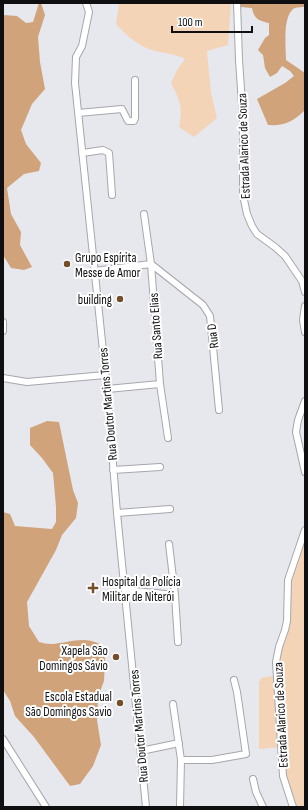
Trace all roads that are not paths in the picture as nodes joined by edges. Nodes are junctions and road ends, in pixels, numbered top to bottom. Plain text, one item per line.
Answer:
1 (86, 3) edge
2 (237, 3) edge
3 (135, 80) dead end
4 (78, 113) junction
5 (82, 153) junction
6 (112, 195) dead end
7 (144, 214) dead end
8 (151, 264) junction
9 (94, 271) junction
10 (305, 292) edge
11 (305, 306) edge
12 (3, 322) edge
13 (3, 332) edge
14 (305, 332) edge
15 (105, 376) junction
16 (3, 378) edge
17 (160, 384) junction
18 (107, 389) junction
19 (305, 401) edge
20 (219, 410) dead end
21 (168, 438) dead end
22 (160, 467) dead end
23 (113, 470) junction
24 (305, 472) edge
25 (170, 509) dead end
26 (117, 513) junction
27 (305, 530) edge
28 (169, 544) dead end
29 (125, 590) junction
30 (175, 595) junction
31 (178, 642) dead end
32 (234, 680) dead end
33 (173, 704) dead end
34 (3, 739) edge
35 (179, 743) junction
36 (141, 752) junction
37 (181, 760) junction
38 (253, 779) dead end
39 (46, 807) edge
40 (146, 807) edge
41 (180, 807) edge
42 (263, 807) edge
43 (293, 807) edge

1 - 4 street, Rua Doutor Martins Torres
2 - 10 street, Estrada Alarico de Souza
3 - 4 street
4 - 5 street, Rua Doutor Martins Torres
5 - 6 street
5 - 9 street, Rua Doutor Martins Torres
7 - 8 street, Rua Santo Elias
8 - 9 street
8 - 17 street, Rua Santo Elias
8 - 20 street, Rua D
9 - 15 street, Rua Doutor Martins Torres
11 - 14 street
12 - 13 street
15 - 16 street
15 - 18 street, Rua Doutor Martins Torres
17 - 18 street
17 - 21 street, Rua Santo Elias
18 - 23 street, Rua Doutor Martins Torres
19 - 24 street
22 - 23 street
23 - 26 street, Rua Doutor Martins Torres
25 - 26 street
26 - 29 street, Rua Doutor Martins Torres
27 - 43 street, Estrada Alarico de Souza
28 - 30 street
29 - 30 street
29 - 36 street, Rua Doutor Martins Torres
30 - 31 street
32 - 37 street
33 - 35 street
34 - 39 street
35 - 36 street
35 - 37 street
36 - 40 street, Rua Doutor Martins Torres
37 - 41 street
38 - 42 street

